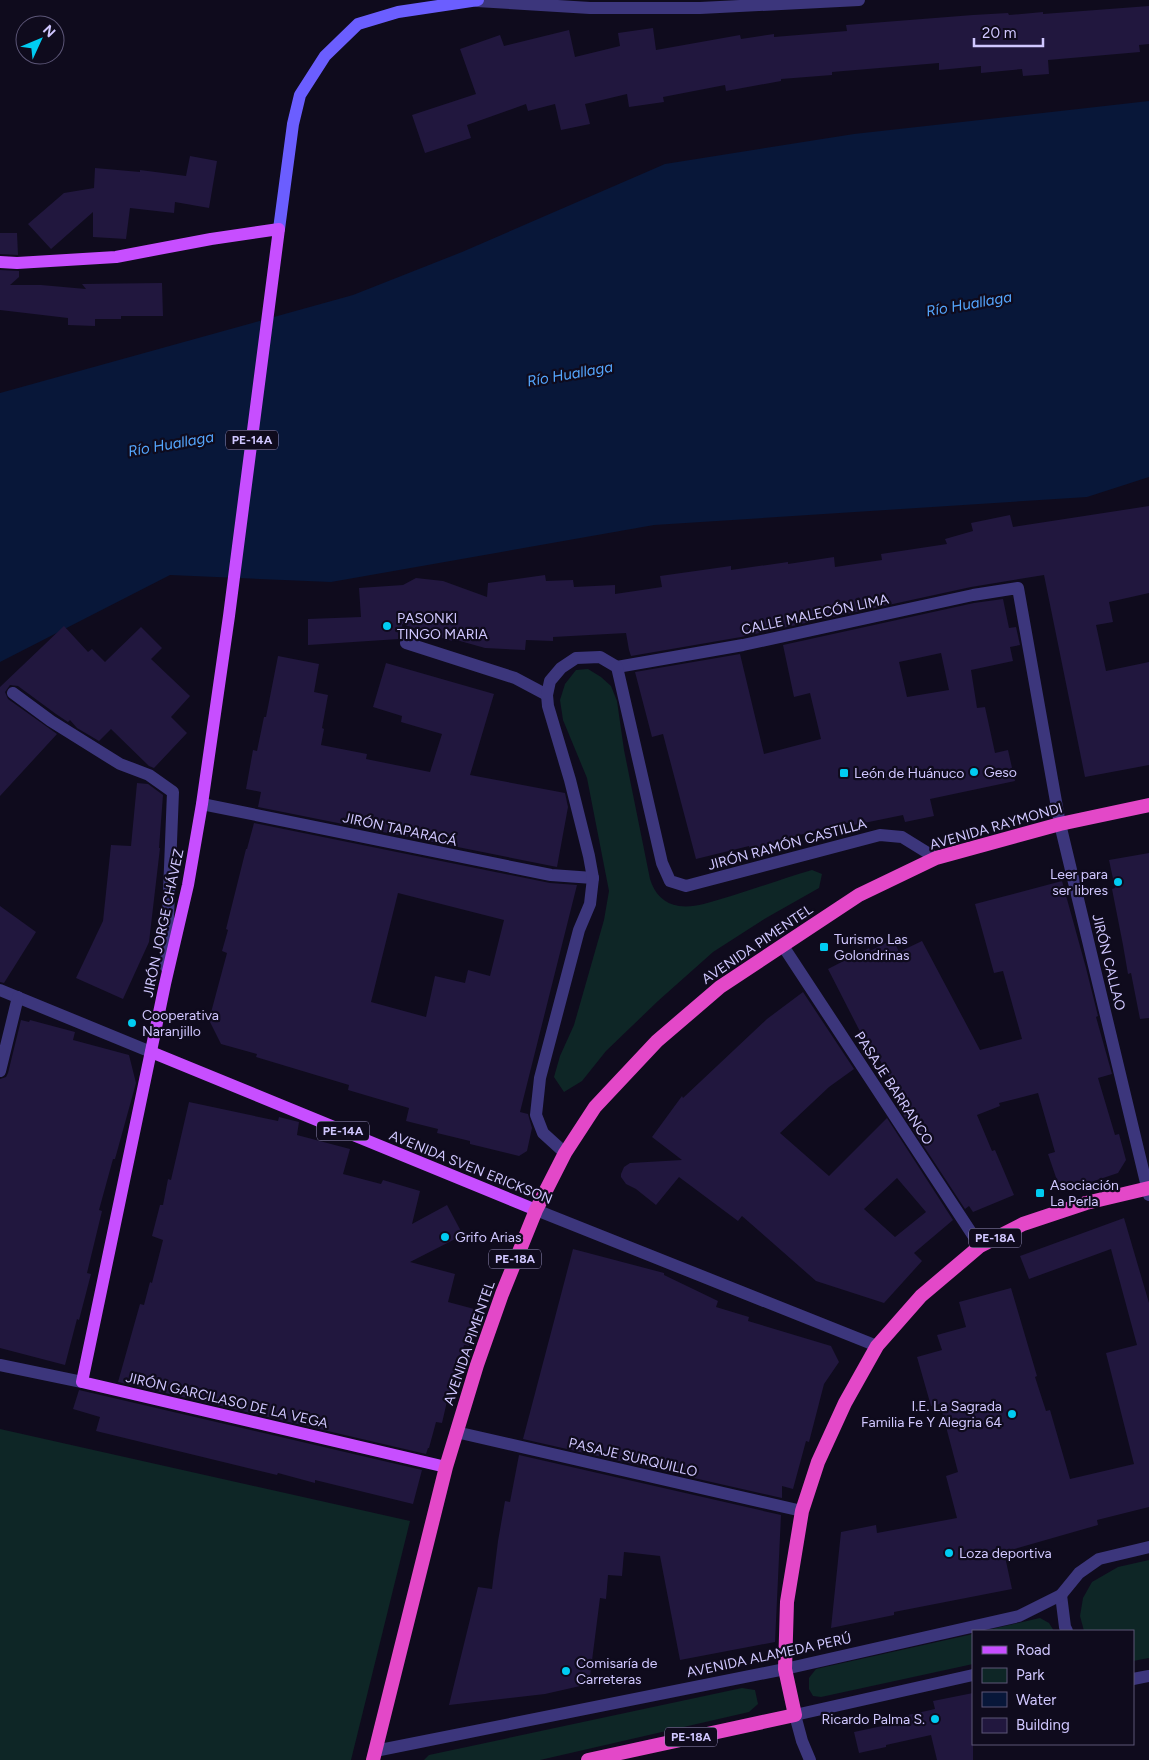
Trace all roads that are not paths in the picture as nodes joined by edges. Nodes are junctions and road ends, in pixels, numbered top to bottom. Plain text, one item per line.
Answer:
1 (859, 0) edge
2 (477, 1) edge
3 (279, 229) junction
4 (0, 262) edge
5 (1018, 588) joint
6 (406, 643) dead end
7 (618, 667) junction
8 (12, 693) dead end
9 (547, 694) junction
10 (202, 804) junction
11 (1149, 805) edge
12 (1060, 824) junction
13 (936, 858) junction
14 (593, 878) junction
15 (859, 895) joint
16 (783, 946) junction
17 (165, 984) junction
18 (0, 990) edge
19 (18, 997) junction
20 (151, 1052) junction
21 (0, 1071) edge
22 (565, 1154) junction
23 (1148, 1191) edge
24 (536, 1210) junction
25 (980, 1246) junction
26 (877, 1346) junction
27 (0, 1365) edge
28 (82, 1382) junction
29 (456, 1432) junction
30 (446, 1467) junction
31 (802, 1511) junction
32 (1149, 1547) edge
33 (1061, 1595) junction
34 (1066, 1630) edge
35 (785, 1669) junction
36 (972, 1675) edge
37 (1149, 1676) edge
38 (1134, 1679) edge
39 (795, 1715) junction
40 (374, 1756) edge
41 (619, 1757) edge
42 (588, 1760) edge
43 (810, 1760) edge

1 - 2 street
2 - 3 main road
3 - 4 main road
3 - 10 main road, JIRÓN JORGE CHÁVEZ / PE-14A
5 - 7 street, CALLE MALECÓN LIMA
5 - 12 street, JIRÓN CALLAO
6 - 9 street
7 - 9 street
7 - 13 street, JIRÓN RAMÓN CASTILLA
8 - 17 street
9 - 14 street
10 - 14 street, JIRÓN TAPARACÁ
10 - 17 main road, JIRÓN JORGE CHÁVEZ / PE-14A
11 - 12 highway, AVENIDA RAYMONDI / PE-18A
12 - 13 highway, AVENIDA RAYMONDI / PE-18A
12 - 23 street, JIRÓN CALLAO
13 - 15 highway, AVENIDA RAYMONDI / PE-18A
14 - 22 street
15 - 16 highway, AVENIDA PIMENTEL / PE-18A
16 - 22 highway, AVENIDA PIMENTEL / PE-18A
16 - 25 street, PASAJE BARRANCO
17 - 20 main road, JIRÓN JORGE CHÁVEZ / PE-14A
18 - 19 street, AVENIDA SVEN ERICKSON
19 - 20 street, AVENIDA SVEN ERICKSON
19 - 21 street
20 - 24 main road, AVENIDA SVEN ERICKSON / PE-14A
20 - 28 main road, JIRÓN JORGE CHÁVEZ / PE-14A
22 - 24 highway, AVENIDA PIMENTEL / PE-18A
23 - 25 highway, PE-18A
24 - 26 street, AVENIDA SVEN ERICKSON
24 - 29 highway, AVENIDA PIMENTEL / PE-18A
25 - 26 highway, PE-18A
26 - 31 highway, PE-18A
27 - 28 street, JIRÓN GARCILASO DE LA VEGA
28 - 30 main road, JIRÓN GARCILASO DE LA VEGA
29 - 30 highway, AVENIDA PIMENTEL / PE-18A
29 - 31 street, PASAJE SURQUILLO
30 - 40 highway, AVENIDA PIMENTEL / PE-18A
31 - 35 highway, PE-18A
32 - 33 street, AVENIDA ALAMEDA PERÚ
33 - 34 street
33 - 35 street, AVENIDA ALAMEDA PERÚ
35 - 39 highway, PE-18A
35 - 40 street, AVENIDA ALAMEDA PERÚ
36 - 39 street
37 - 38 street
39 - 41 highway, PE-18A
39 - 43 street
41 - 42 highway, PE-18A

